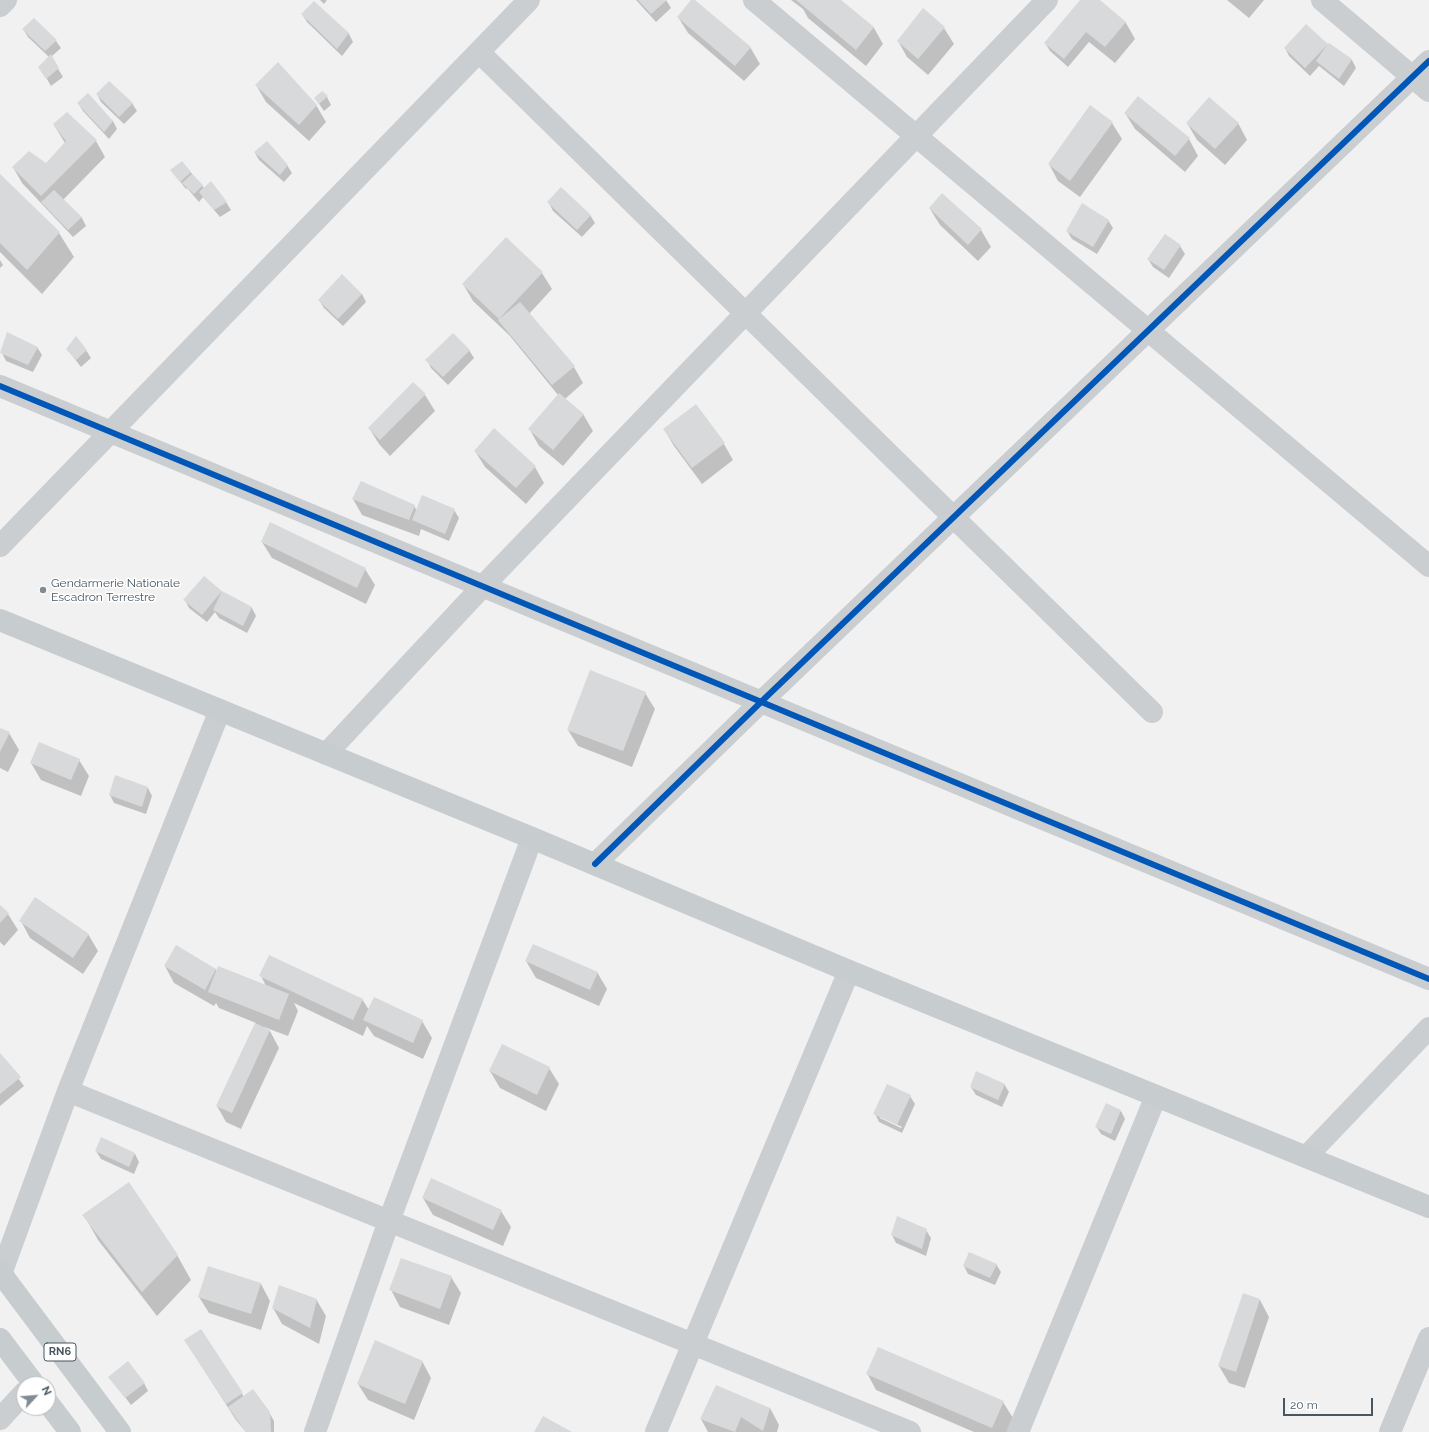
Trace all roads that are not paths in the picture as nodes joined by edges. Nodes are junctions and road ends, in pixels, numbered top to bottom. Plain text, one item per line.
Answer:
1 (6, 0) edge
2 (754, 0) edge
3 (1047, 0) edge
4 (1322, 0) edge
5 (523, 2) edge
6 (0, 6) edge
7 (479, 52) junction
8 (1429, 61) edge
9 (1412, 77) junction
10 (1429, 91) edge
11 (916, 136) junction
12 (746, 313) junction
13 (1148, 330) junction
14 (0, 386) edge
15 (111, 432) junction
16 (954, 517) junction
17 (0, 546) edge
18 (1429, 566) edge
19 (483, 586) junction
20 (0, 620) edge
21 (761, 702) junction
22 (220, 710) junction
23 (1152, 712) dead end
24 (326, 754) junction
25 (532, 838) junction
26 (595, 864) junction
27 (849, 970) junction
28 (1429, 980) edge
29 (1429, 1028) edge
30 (68, 1091) junction
31 (1156, 1096) junction
32 (1306, 1157) junction
33 (1429, 1207) edge
34 (389, 1221) junction
35 (1, 1273) edge
36 (1429, 1338) edge
37 (0, 1339) edge
38 (693, 1344) junction
39 (24, 1376) edge
40 (16, 1401) edge
41 (56, 1414) edge
42 (0, 1419) edge
43 (70, 1432) edge
44 (120, 1432) edge
45 (315, 1432) edge
46 (656, 1432) edge
47 (910, 1432) edge
48 (1018, 1432) edge
49 (1390, 1432) edge

1 - 6 street
2 - 11 street
3 - 11 street
4 - 9 street
5 - 7 street
7 - 12 street
7 - 15 street
8 - 9 street
9 - 10 street
9 - 13 street
11 - 12 street
11 - 13 street
12 - 16 street
12 - 19 street
13 - 16 street
13 - 18 street
14 - 15 street
15 - 17 street
15 - 19 street
16 - 21 street
16 - 23 street
19 - 21 street
19 - 24 street
20 - 22 main road
21 - 26 street
21 - 28 street
22 - 24 main road
22 - 30 street
24 - 25 main road
25 - 26 main road
25 - 34 street
26 - 27 main road
27 - 31 main road
27 - 38 street
29 - 32 street
30 - 34 street
30 - 35 street
31 - 32 main road
31 - 48 street
32 - 33 main road
34 - 38 street
34 - 45 street
35 - 44 main road, RN6
36 - 49 street
37 - 39 main road
38 - 46 street
38 - 47 street
40 - 42 street
41 - 43 main road

